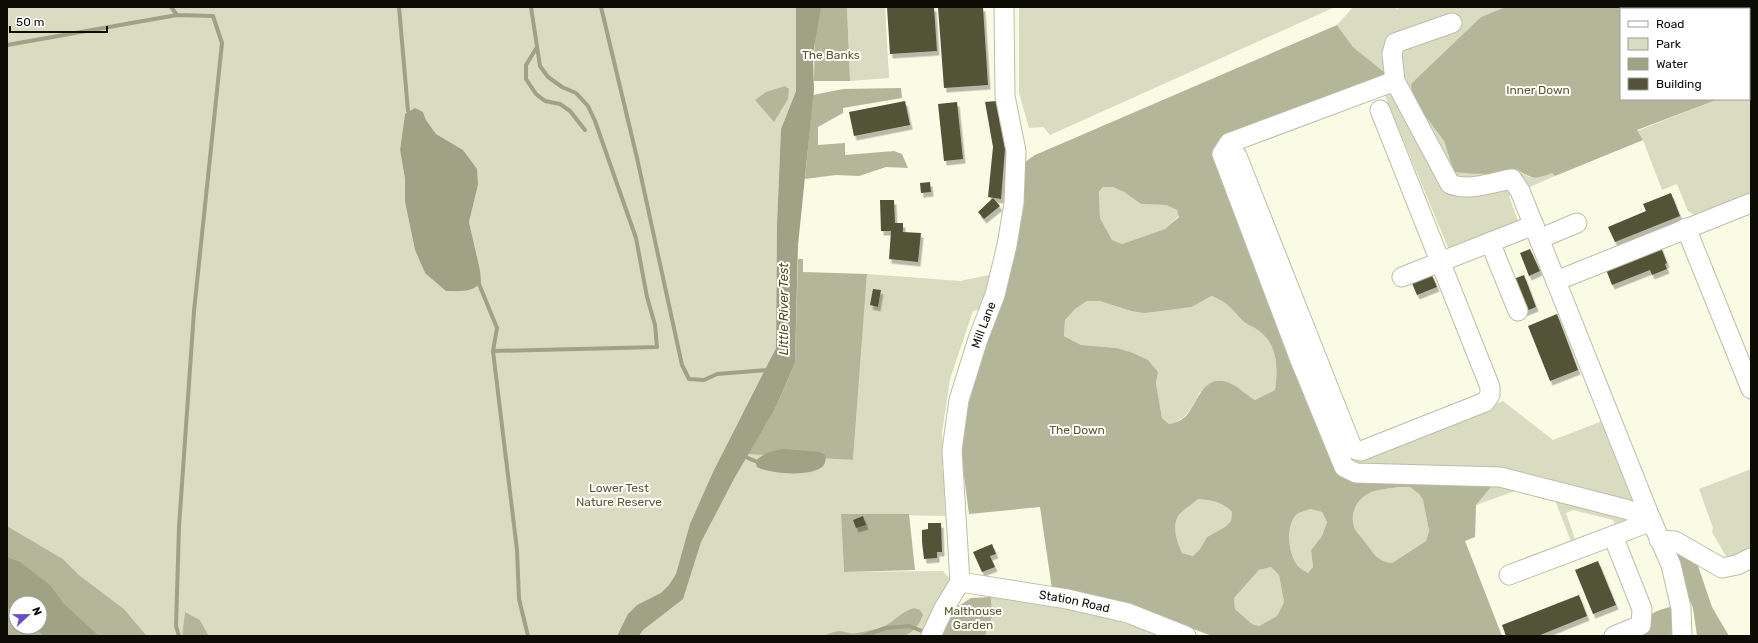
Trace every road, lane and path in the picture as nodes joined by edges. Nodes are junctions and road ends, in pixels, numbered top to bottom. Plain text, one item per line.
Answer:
1 (1004, 7) edge
2 (1452, 23) dead end
3 (1395, 81) junction
4 (1380, 110) dead end
5 (1237, 156) dead end
6 (1751, 203) edge
7 (1577, 224) dead end
8 (1686, 228) junction
9 (1537, 232) junction
10 (1490, 242) junction
11 (1441, 262) junction
12 (1402, 277) dead end
13 (1556, 280) junction
14 (1518, 311) dead end
15 (1751, 389) edge
16 (1651, 519) junction
17 (1613, 536) junction
18 (1659, 540) junction
19 (1751, 558) edge
20 (1509, 575) dead end
21 (960, 582) junction
22 (931, 636) edge
23 (1186, 636) edge
24 (1614, 636) edge
25 (1682, 636) edge

1 - 21 street, Mill Lane
2 - 3 street
3 - 9 street
3 - 16 street
4 - 11 street
5 - 11 street
6 - 8 street
7 - 9 street
8 - 13 street
8 - 15 street
9 - 10 street
9 - 13 street
10 - 11 street
10 - 14 street
11 - 12 street
13 - 16 street
16 - 17 street
16 - 18 street
17 - 20 street
17 - 24 street
18 - 19 street
18 - 25 street
21 - 22 street
21 - 23 street, Station Road

